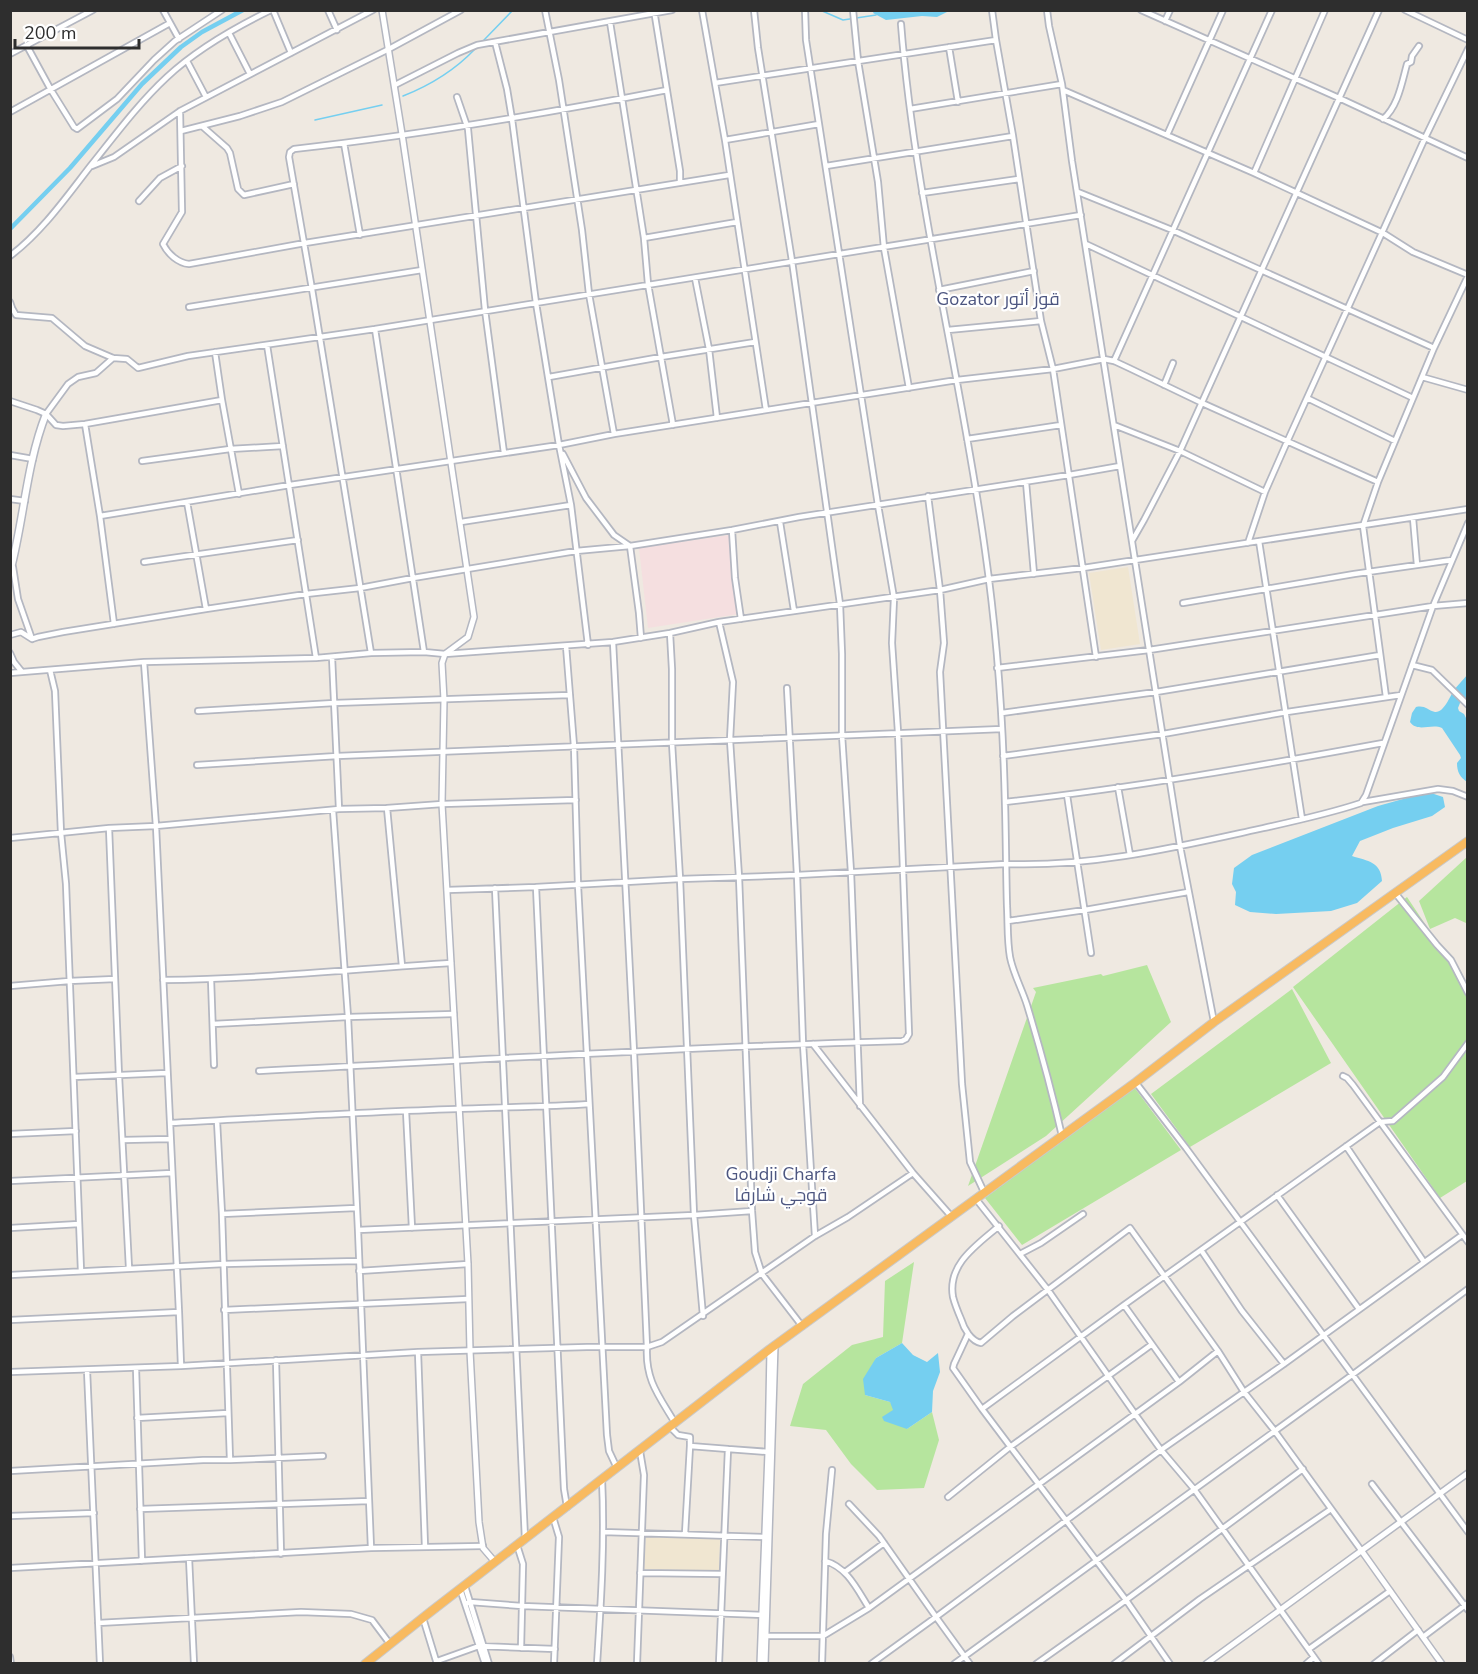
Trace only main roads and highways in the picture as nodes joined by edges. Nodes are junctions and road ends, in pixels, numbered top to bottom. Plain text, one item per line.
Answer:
1 (46, 414) road end
2 (13, 544) edge
3 (11, 569) edge
4 (1467, 841) edge
5 (365, 1664) edge

1 - 2 main road
2 - 3 main road
4 - 5 highway

